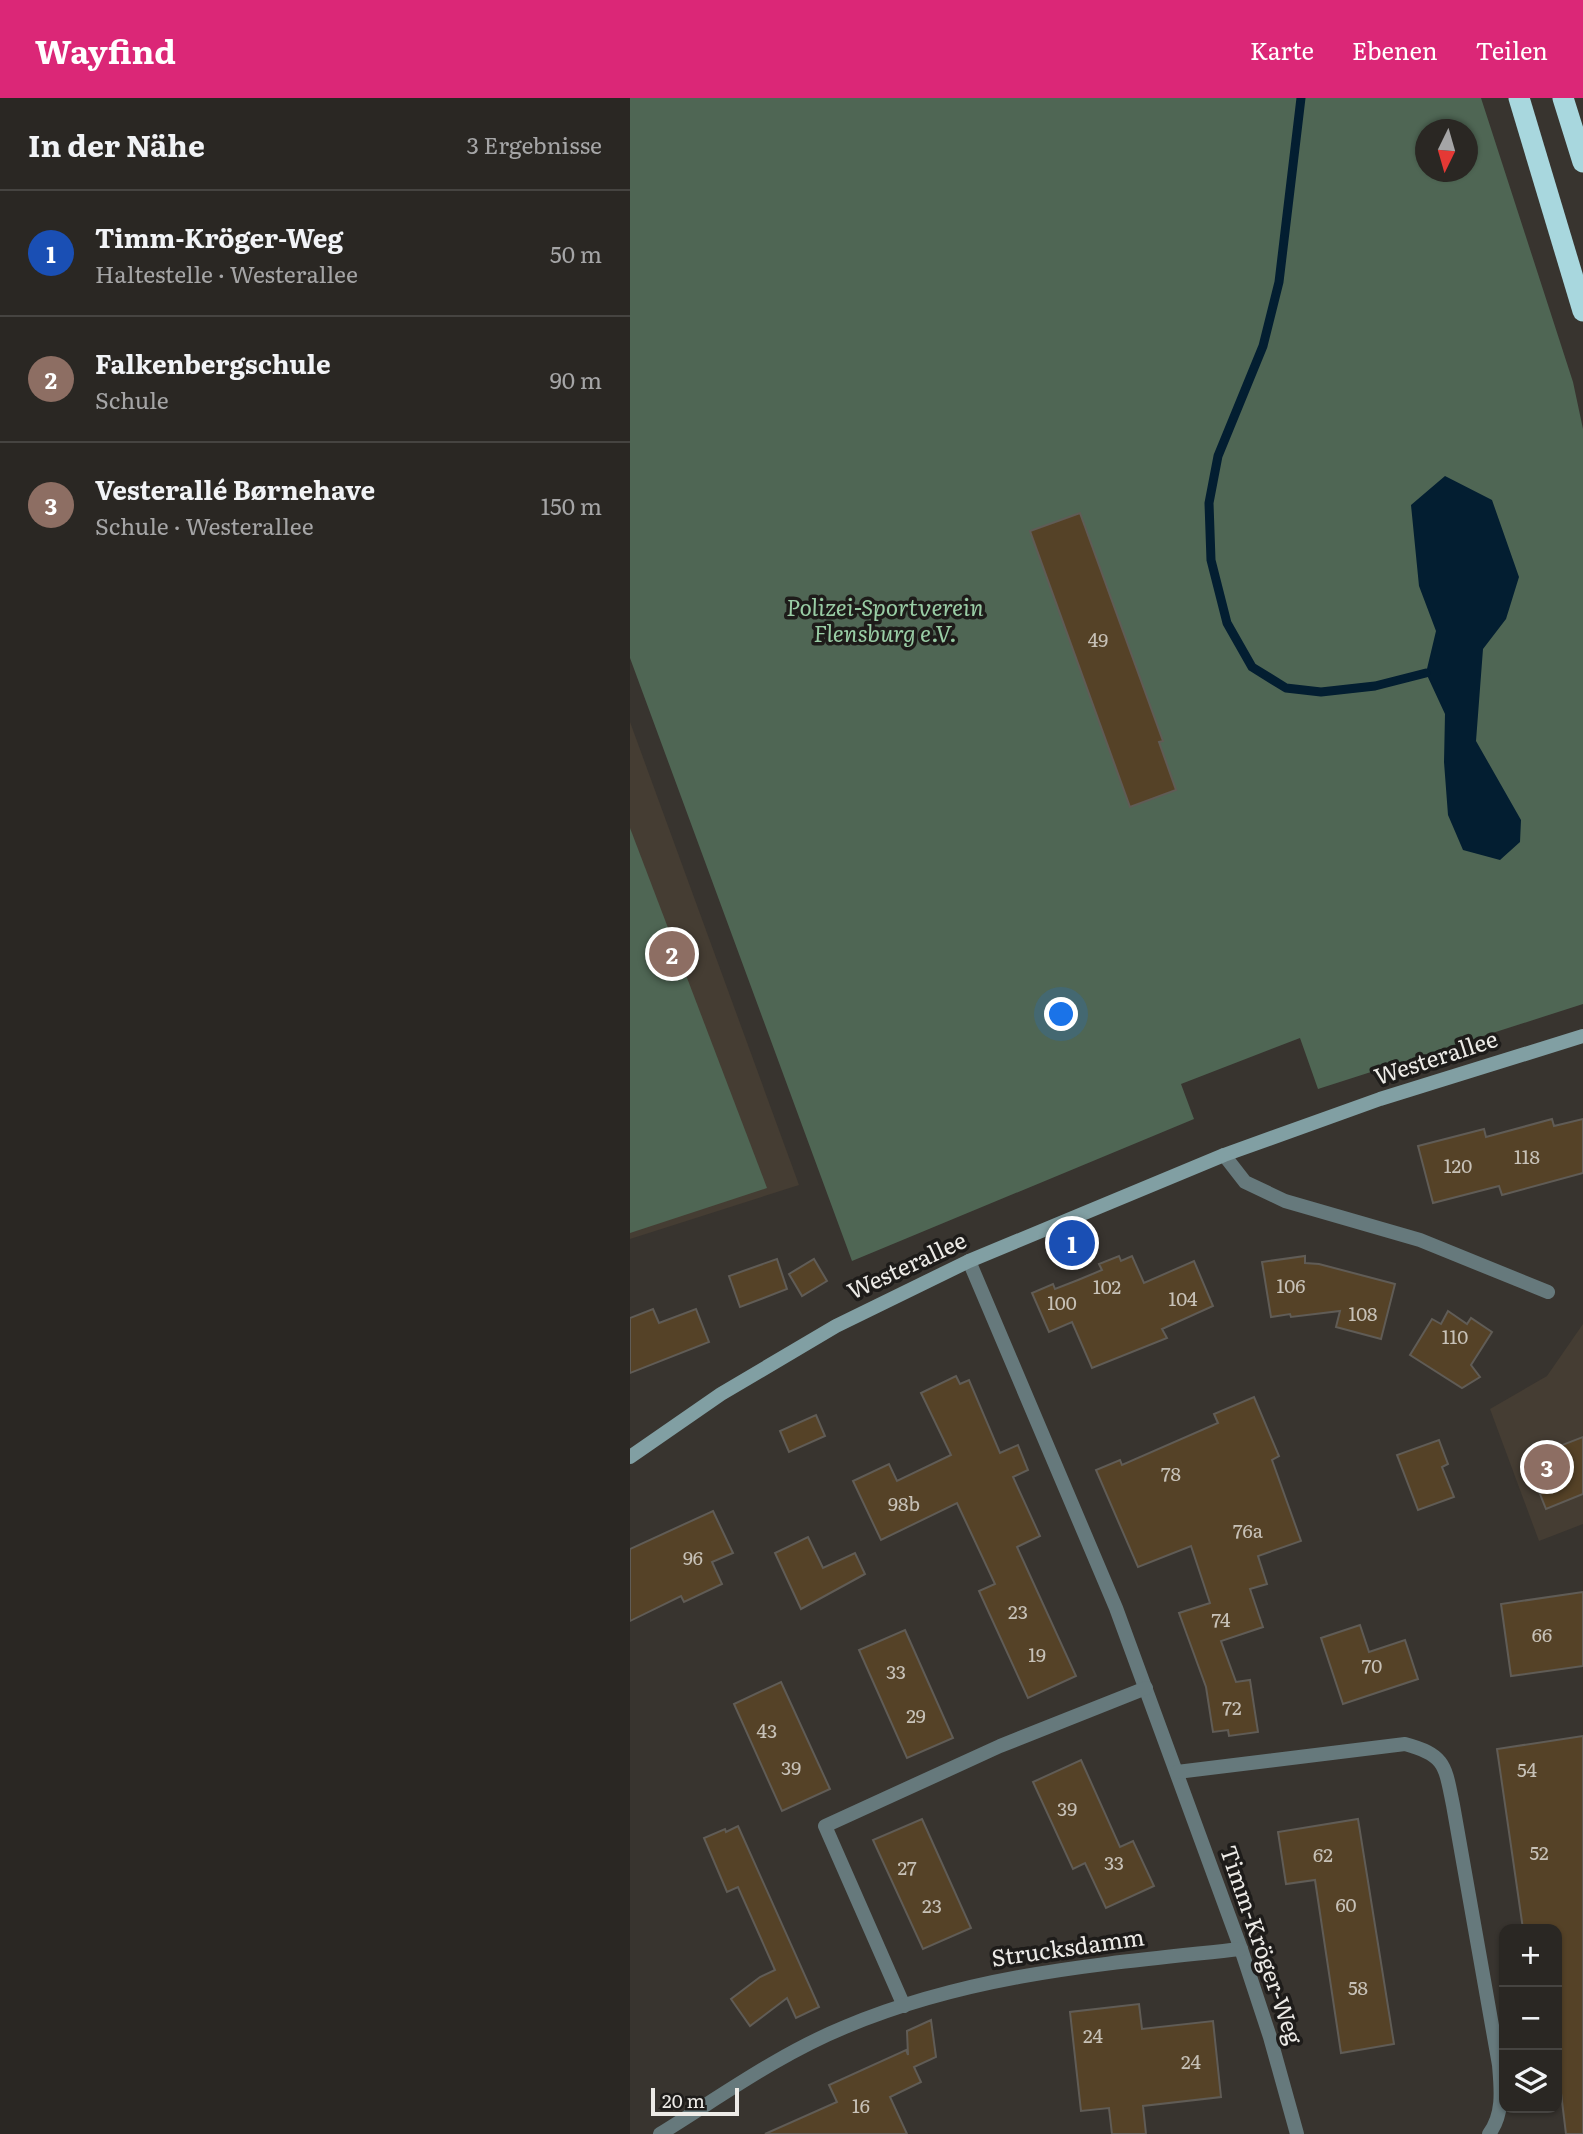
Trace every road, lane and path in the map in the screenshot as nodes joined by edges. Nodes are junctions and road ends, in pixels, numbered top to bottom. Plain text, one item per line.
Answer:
1 (1519, 98) edge
2 (1563, 98) edge
3 (1583, 162) edge
4 (1583, 311) edge
5 (1583, 1035) edge
6 (1224, 1155) junction
7 (969, 1261) junction
8 (1548, 1292) dead end
9 (630, 1457) edge
10 (1146, 1688) junction
11 (1177, 1772) junction
12 (1241, 1950) junction
13 (904, 2006) junction
14 (660, 2134) edge
15 (1297, 2134) edge
16 (1489, 2134) edge

1 - 4 highway
2 - 3 highway
5 - 6 street, Westerallee
6 - 7 street, Westerallee
6 - 8 street
7 - 9 street, Westerallee
7 - 10 street, Timm-Kröger-Weg
10 - 11 street, Timm-Kröger-Weg
10 - 13 street
11 - 12 street, Timm-Kröger-Weg
11 - 16 street
12 - 13 street, Strucksdamm
12 - 15 street, Timm-Kröger-Weg
13 - 14 street, Strucksdamm

